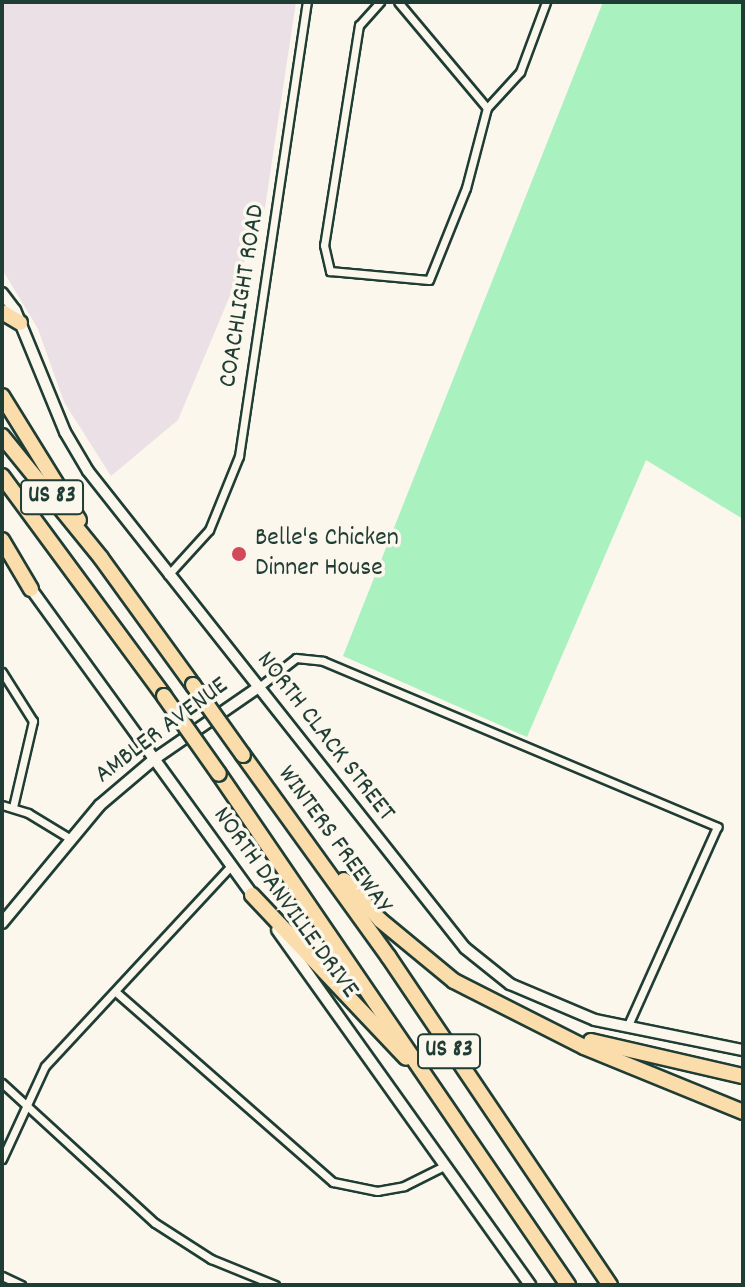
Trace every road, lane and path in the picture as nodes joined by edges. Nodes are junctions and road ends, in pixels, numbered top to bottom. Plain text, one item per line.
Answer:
1 (307, 2) edge
2 (380, 2) edge
3 (398, 2) edge
4 (546, 2) edge
5 (487, 108) junction
6 (2, 293) edge
7 (2, 312) edge
8 (20, 323) junction
9 (2, 396) edge
10 (2, 436) edge
11 (2, 476) edge
12 (2, 540) edge
13 (2, 549) edge
14 (101, 558) junction
15 (168, 575) junction
16 (31, 589) junction
17 (2, 672) edge
18 (259, 687) junction
19 (153, 760) junction
20 (2, 805) edge
21 (13, 807) junction
22 (289, 816) junction
23 (71, 839) junction
24 (231, 866) junction
25 (252, 895) junction
26 (2, 923) edge
27 (117, 993) junction
28 (509, 1012) junction
29 (626, 1029) junction
30 (743, 1050) edge
31 (743, 1076) edge
32 (2, 1083) edge
33 (24, 1102) junction
34 (446, 1106) junction
35 (743, 1112) edge
36 (2, 1159) edge
37 (444, 1166) junction
38 (533, 1236) junction
39 (2, 1276) edge
40 (21, 1285) edge
41 (275, 1285) edge
42 (530, 1285) edge
43 (559, 1285) edge
44 (568, 1285) edge
45 (610, 1285) edge

1 - 15 street, COACHLIGHT ROAD
2 - 5 street
3 - 5 street
4 - 5 street
6 - 8 main road, NORTH CLACK STREET
7 - 8 highway
8 - 15 main road, NORTH CLACK STREET
9 - 14 highway
10 - 14 highway, WINTERS FREEWAY / US 83
11 - 34 highway, WINTERS FREEWAY / US 83, bridge
12 - 16 highway
13 - 16 main road, NORTH DANVILLE DRIVE
14 - 22 highway, WINTERS FREEWAY / US 83, bridge
15 - 18 main road, NORTH CLACK STREET
16 - 19 main road, NORTH DANVILLE DRIVE
17 - 21 street
18 - 19 main road, AMBLER AVENUE
18 - 29 main road, NORTH CLACK STREET
18 - 29 street
19 - 23 main road, AMBLER AVENUE
19 - 24 main road, NORTH DANVILLE DRIVE
20 - 21 street
21 - 23 street
22 - 28 highway
22 - 45 highway, WINTERS FREEWAY / US 83
23 - 26 main road, AMBLER AVENUE
24 - 25 main road, NORTH DANVILLE DRIVE
24 - 27 street
25 - 34 highway
25 - 37 main road, NORTH DANVILLE DRIVE
27 - 33 street
27 - 37 street
28 - 31 highway
28 - 35 highway
29 - 30 main road, NORTH CLACK STREET
32 - 33 street
33 - 36 street
33 - 41 street
34 - 38 highway, WINTERS FREEWAY / US 83
37 - 42 main road, NORTH DANVILLE DRIVE
38 - 43 highway
38 - 44 highway, WINTERS FREEWAY / US 83
39 - 40 street

